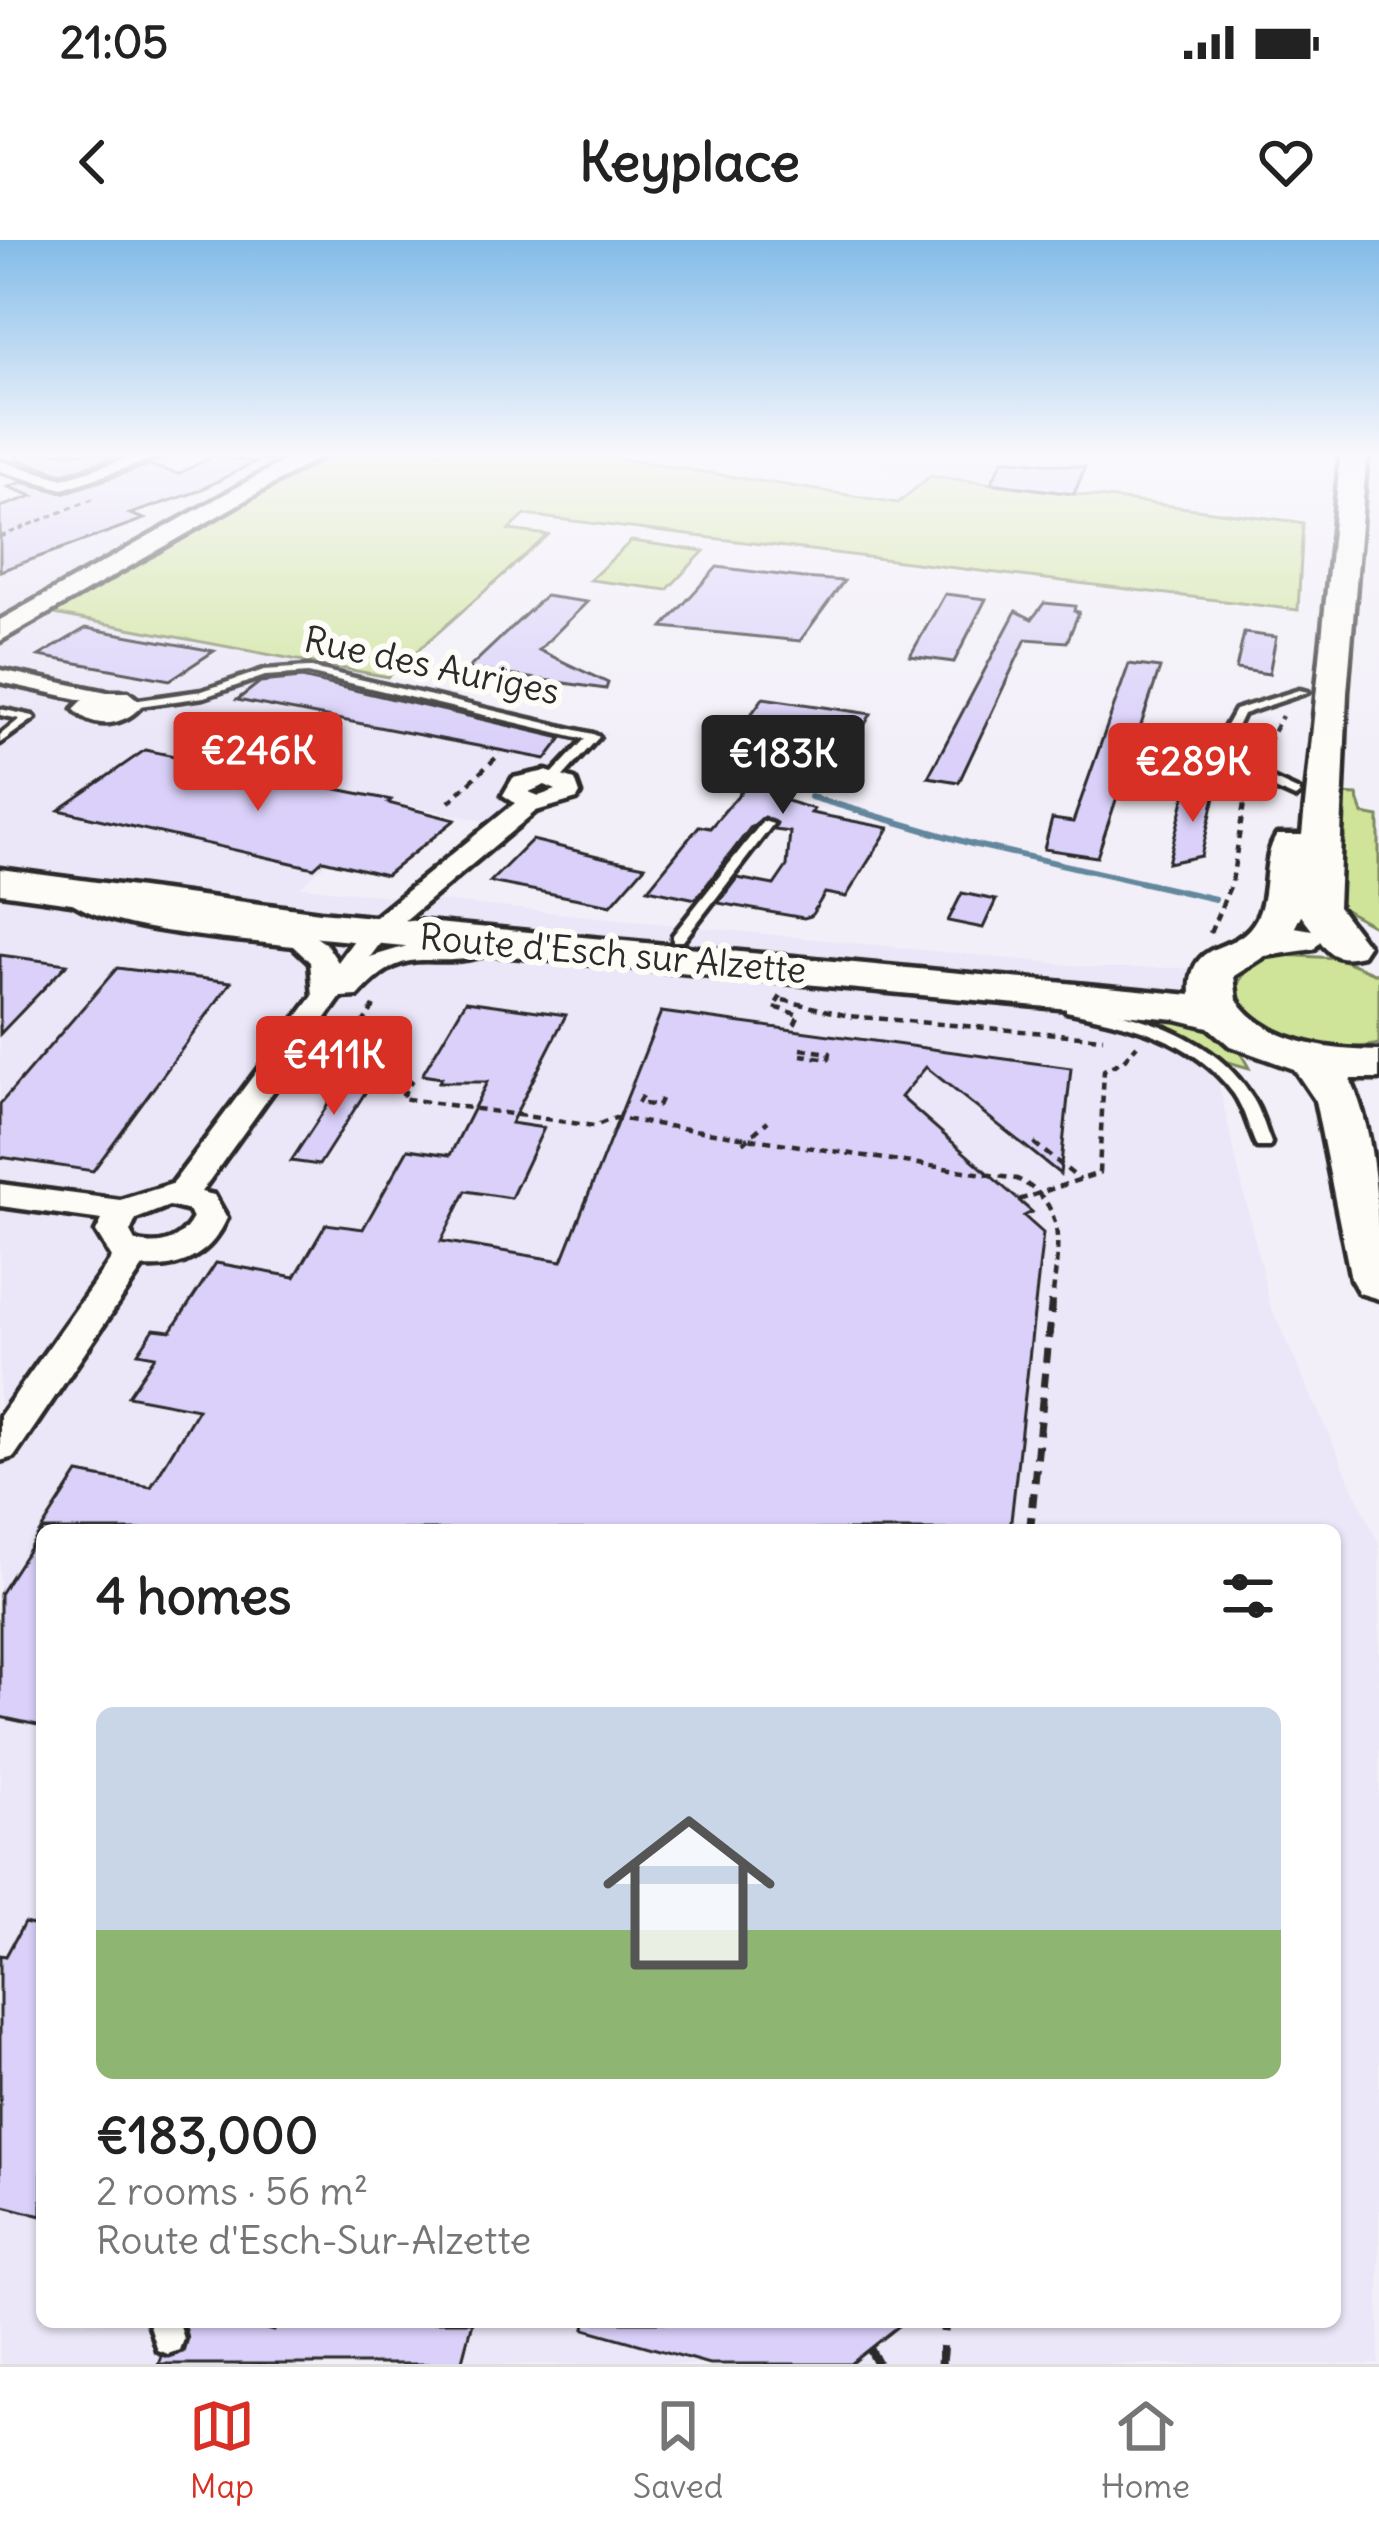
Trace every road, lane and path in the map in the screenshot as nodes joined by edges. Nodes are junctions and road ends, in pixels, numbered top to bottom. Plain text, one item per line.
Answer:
1 (140, 551) edge
2 (1319, 551) edge
3 (1344, 551) edge
4 (0, 628) edge
5 (0, 676) edge
6 (1294, 694) junction
7 (132, 704) joint
8 (0, 712) edge
9 (0, 740) edge
10 (500, 754) dead end
11 (1248, 772) junction
12 (554, 779) joint
13 (1295, 794) junction
14 (449, 802) dead end
15 (767, 824) dead end
16 (0, 857) edge
17 (0, 880) edge
18 (76, 895) junction
19 (393, 931) junction
20 (678, 938) junction
21 (1262, 943) junction
22 (1363, 952) edge
23 (1162, 982) junction
24 (967, 987) junction
25 (776, 988) junction
26 (328, 997) junction
27 (1219, 997) junction
28 (792, 1030) dead end
29 (294, 1042) junction
30 (1312, 1061) junction
31 (1379, 1067) edge
32 (1379, 1117) edge
33 (768, 1120) dead end
34 (746, 1140) junction
35 (1034, 1143) dead end
36 (1263, 1143) dead end
37 (1080, 1180) junction
38 (1041, 1193) junction
39 (0, 1195) edge
40 (182, 1195) junction
41 (1019, 1200) dead end
42 (123, 1212) junction
43 (133, 1255) junction
44 (1379, 1279) edge
45 (0, 1446) edge
46 (1031, 1524) edge
47 (944, 2328) edge
48 (870, 2349) dead end
49 (878, 2364) edge
50 (940, 2364) edge

1 - 4 street
2 - 6 main road
3 - 22 main road
5 - 7 street
6 - 11 path
6 - 11 lane
6 - 13 main road
7 - 12 lane, Rue des Auriges
8 - 9 lane
10 - 14 path
11 - 13 lane
11 - 23 path
12 - 19 street, Rue des Auriges
13 - 21 main road
15 - 20 lane
16 - 19 main road
17 - 18 main road, Route d'Esch sur Alzette
18 - 19 main road, Route d'Esch sur Alzette
18 - 26 street
19 - 20 main road
19 - 25 main road, Route d'Esch sur Alzette
19 - 26 street
19 - 29 street
19 - 34 path
20 - 23 main road
21 - 22 main road
21 - 27 main road
23 - 27 main road
24 - 25 main road, Route d'Esch sur Alzette
24 - 27 main road, Route d'Esch sur Alzette
24 - 36 lane
25 - 28 path
25 - 37 path
26 - 29 street
27 - 30 main road, Route d'Esch sur Alzette
29 - 40 street
30 - 31 main road, Route d'Esch sur Alzette
30 - 44 main road
31 - 32 main road
33 - 34 path
34 - 38 path
35 - 37 path
37 - 38 path
38 - 41 path
38 - 46 path
39 - 42 street
40 - 42 street
40 - 43 street
42 - 43 street
43 - 45 street
47 - 50 path
48 - 49 path

